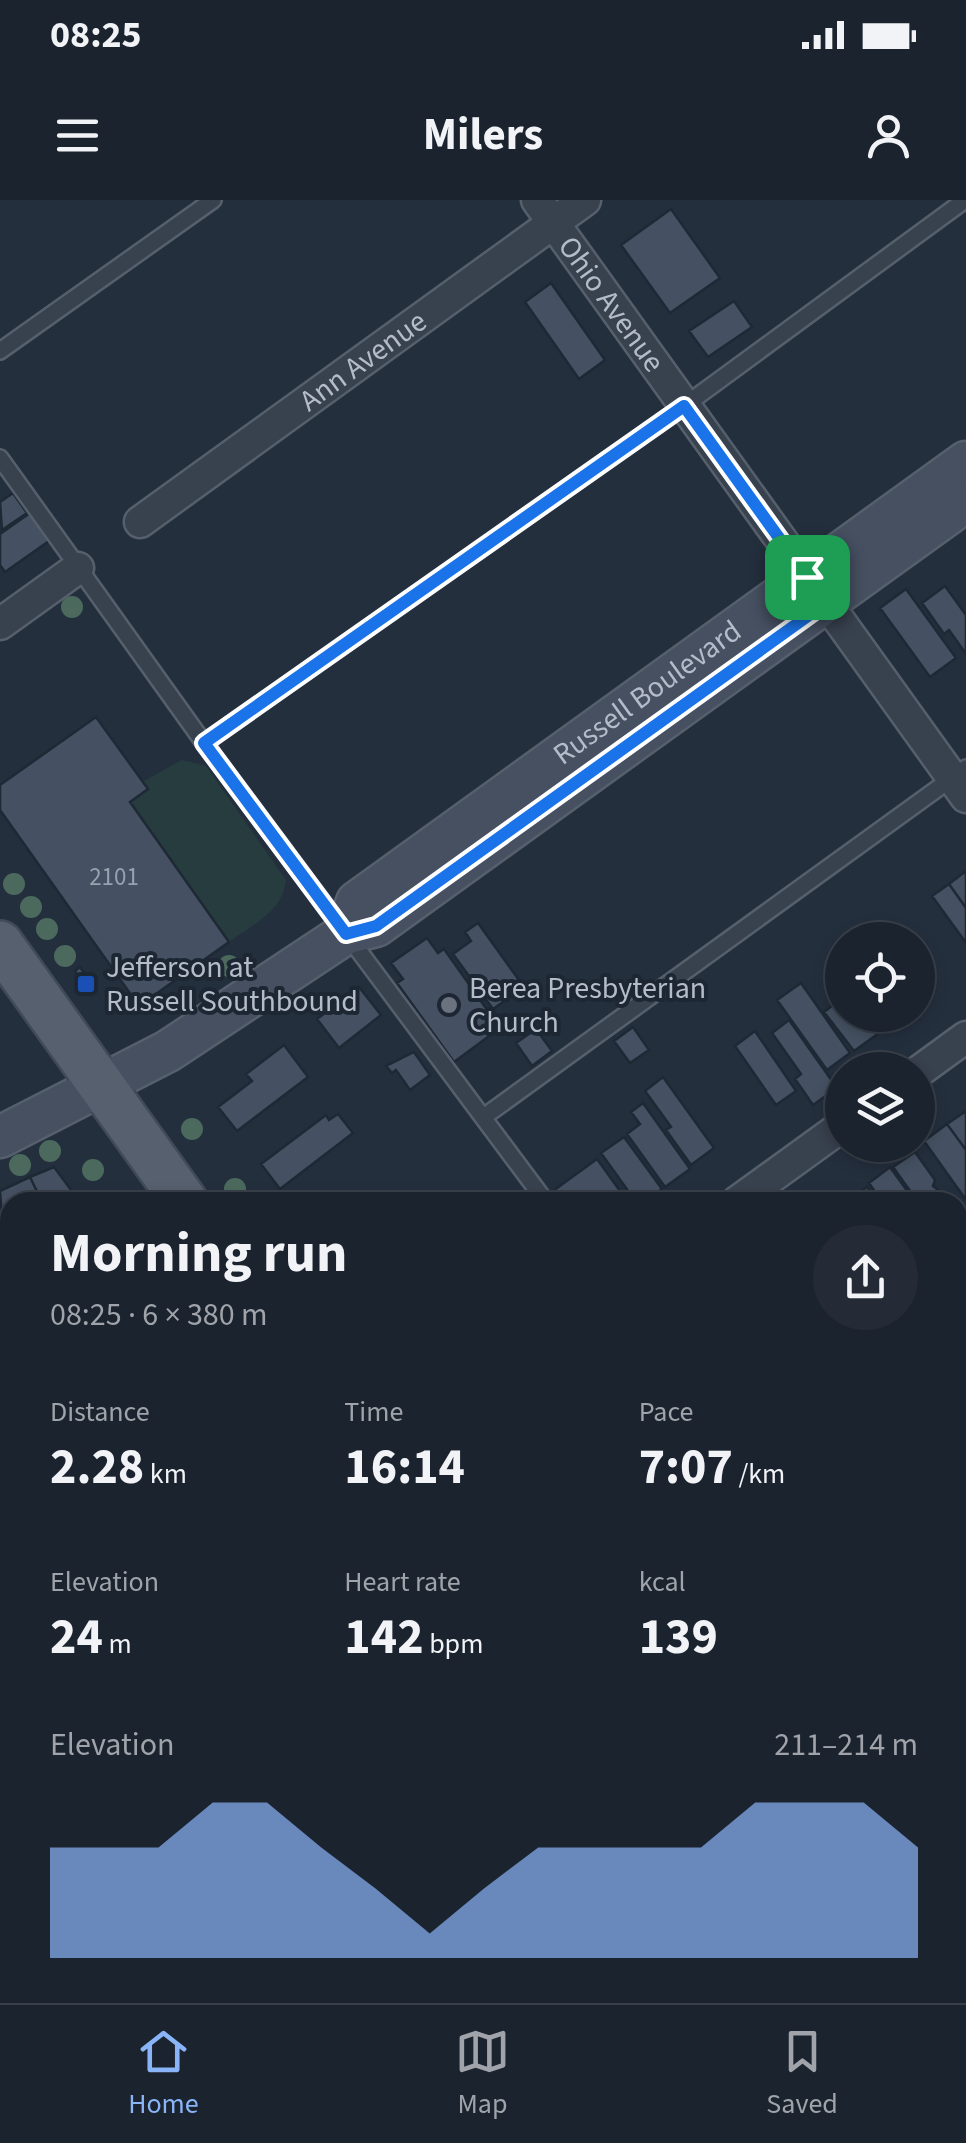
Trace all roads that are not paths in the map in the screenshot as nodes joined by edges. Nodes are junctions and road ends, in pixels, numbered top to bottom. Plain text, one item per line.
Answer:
1 (214, 200) edge
2 (584, 200) edge
3 (966, 200) edge
4 (545, 211) edge
5 (0, 351) edge
6 (684, 406) junction
7 (0, 458) edge
8 (966, 462) edge
9 (966, 501) edge
10 (140, 522) dead end
11 (78, 568) junction
12 (816, 590) junction
13 (0, 624) edge
14 (204, 743) junction
15 (961, 781) edge
16 (346, 934) junction
17 (0, 944) edge
18 (966, 1037) edge
19 (935, 1060) edge
20 (103, 1088) junction
21 (485, 1116) junction
22 (0, 1137) edge
23 (825, 1138) edge
24 (178, 1192) edge
25 (539, 1192) edge
26 (751, 1192) edge

1 - 5 lane
2 - 4 street, Ann Avenue
3 - 6 lane
4 - 6 street, Ohio Avenue
4 - 10 street, Ann Avenue
6 - 12 street, Ohio Avenue
6 - 14 lane
7 - 11 lane
8 - 12 main road, Russell Boulevard
9 - 12 main road, Russell Boulevard
11 - 13 street
11 - 14 lane
12 - 15 street, Ohio Avenue
12 - 16 main road, Russell Boulevard
14 - 16 lane
15 - 21 lane
16 - 20 main road, Russell Boulevard
16 - 21 lane
17 - 20 main road
18 - 19 street
20 - 22 main road, Russell Boulevard
20 - 24 main road
21 - 25 lane
23 - 26 street

